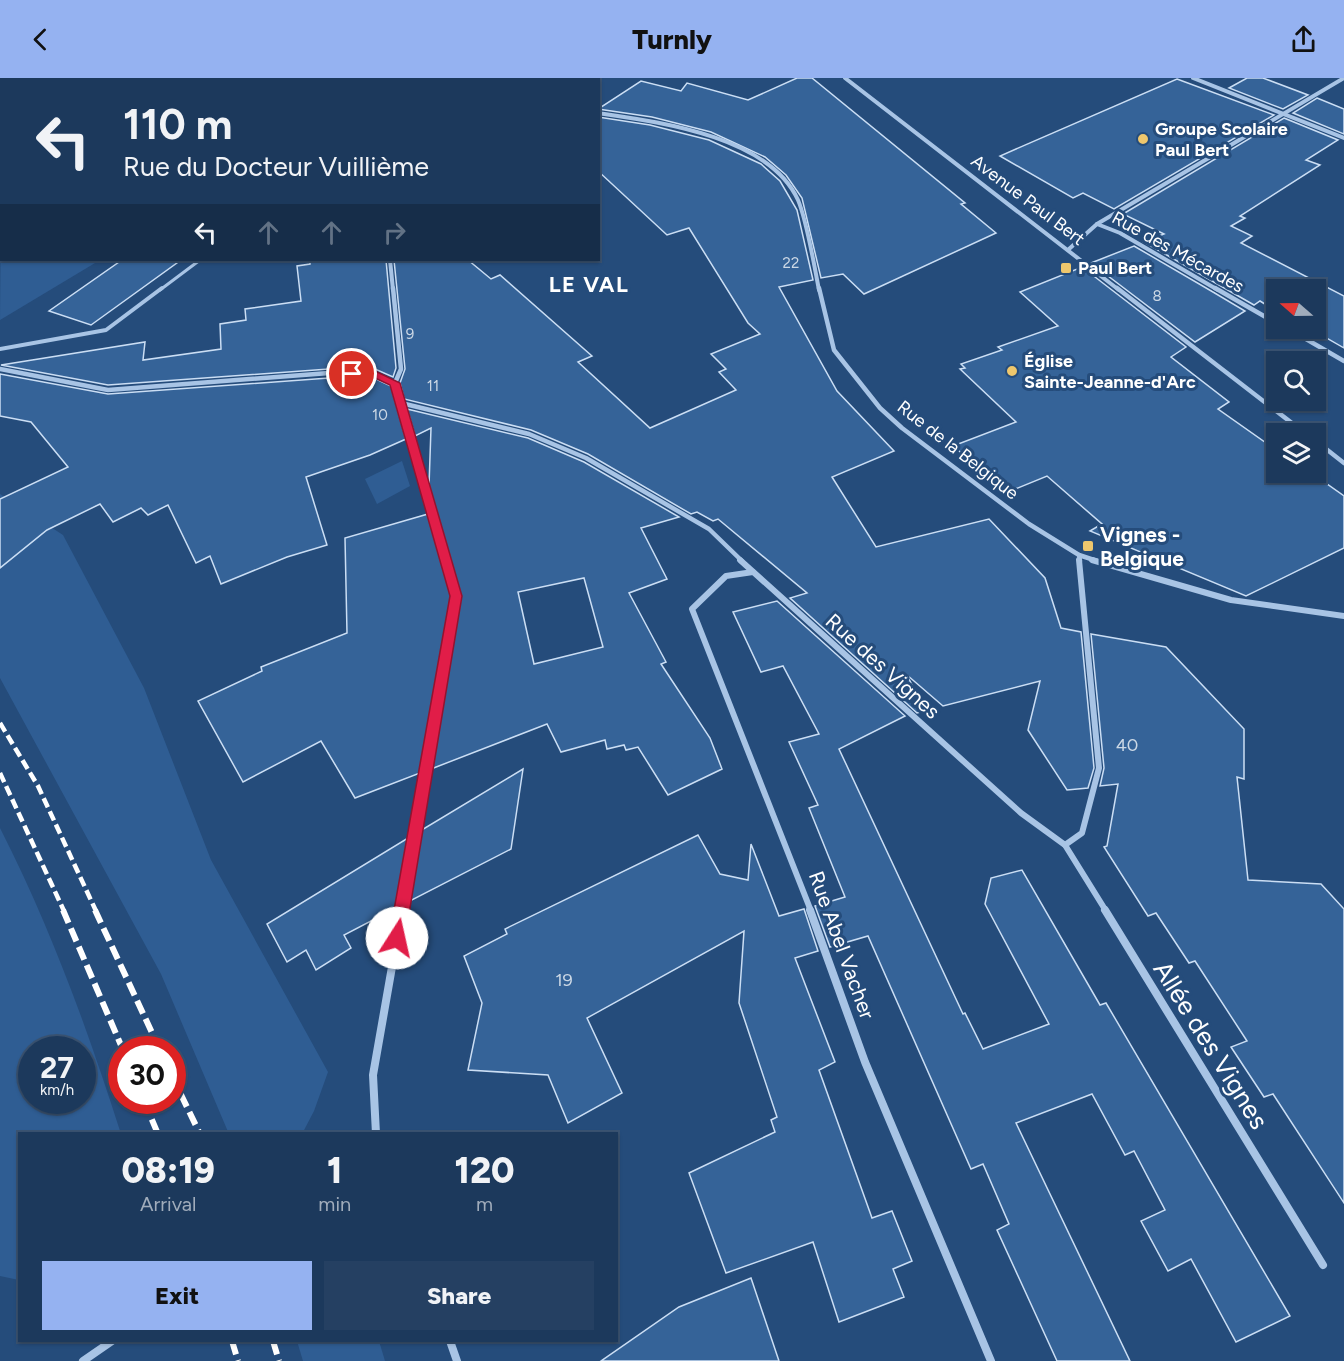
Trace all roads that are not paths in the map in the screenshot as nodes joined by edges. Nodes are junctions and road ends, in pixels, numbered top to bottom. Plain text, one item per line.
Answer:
1 (845, 78) edge
2 (1193, 78) edge
3 (1344, 78) edge
4 (600, 113) edge
5 (1282, 114) junction
6 (1344, 138) edge
7 (1097, 224) junction
8 (1070, 249) junction
9 (199, 261) edge
10 (390, 261) edge
11 (1266, 316) edge
12 (1306, 339) edge
13 (0, 349) edge
14 (1344, 361) edge
15 (0, 369) edge
16 (395, 383) junction
17 (401, 404) junction
18 (1292, 423) edge
19 (1326, 449) edge
20 (1344, 463) edge
21 (1079, 555) junction
22 (753, 572) junction
23 (1344, 616) edge
24 (1065, 845) junction
25 (376, 1132) edge
26 (1323, 1265) dead end
27 (111, 1342) edge
28 (450, 1342) edge
29 (83, 1361) edge
30 (457, 1361) edge
31 (991, 1361) edge

1 - 8 street, Avenue Paul Bert
2 - 5 street
3 - 5 street
4 - 21 street, Rue de la Belgique
5 - 6 street
5 - 7 street
7 - 8 street
7 - 11 street, Rue des Mécardes
8 - 18 street, Avenue Paul Bert
9 - 13 lane
10 - 16 street
12 - 14 street
15 - 16 street
16 - 17 street
17 - 22 street, Rue des Vignes
17 - 25 street
19 - 20 street
21 - 23 street, Rue de la Belgique
21 - 24 street
22 - 24 street, Rue des Vignes
22 - 31 street, Rue Abel Vacher
24 - 26 street, Allée des Vignes
27 - 29 street
28 - 30 street

